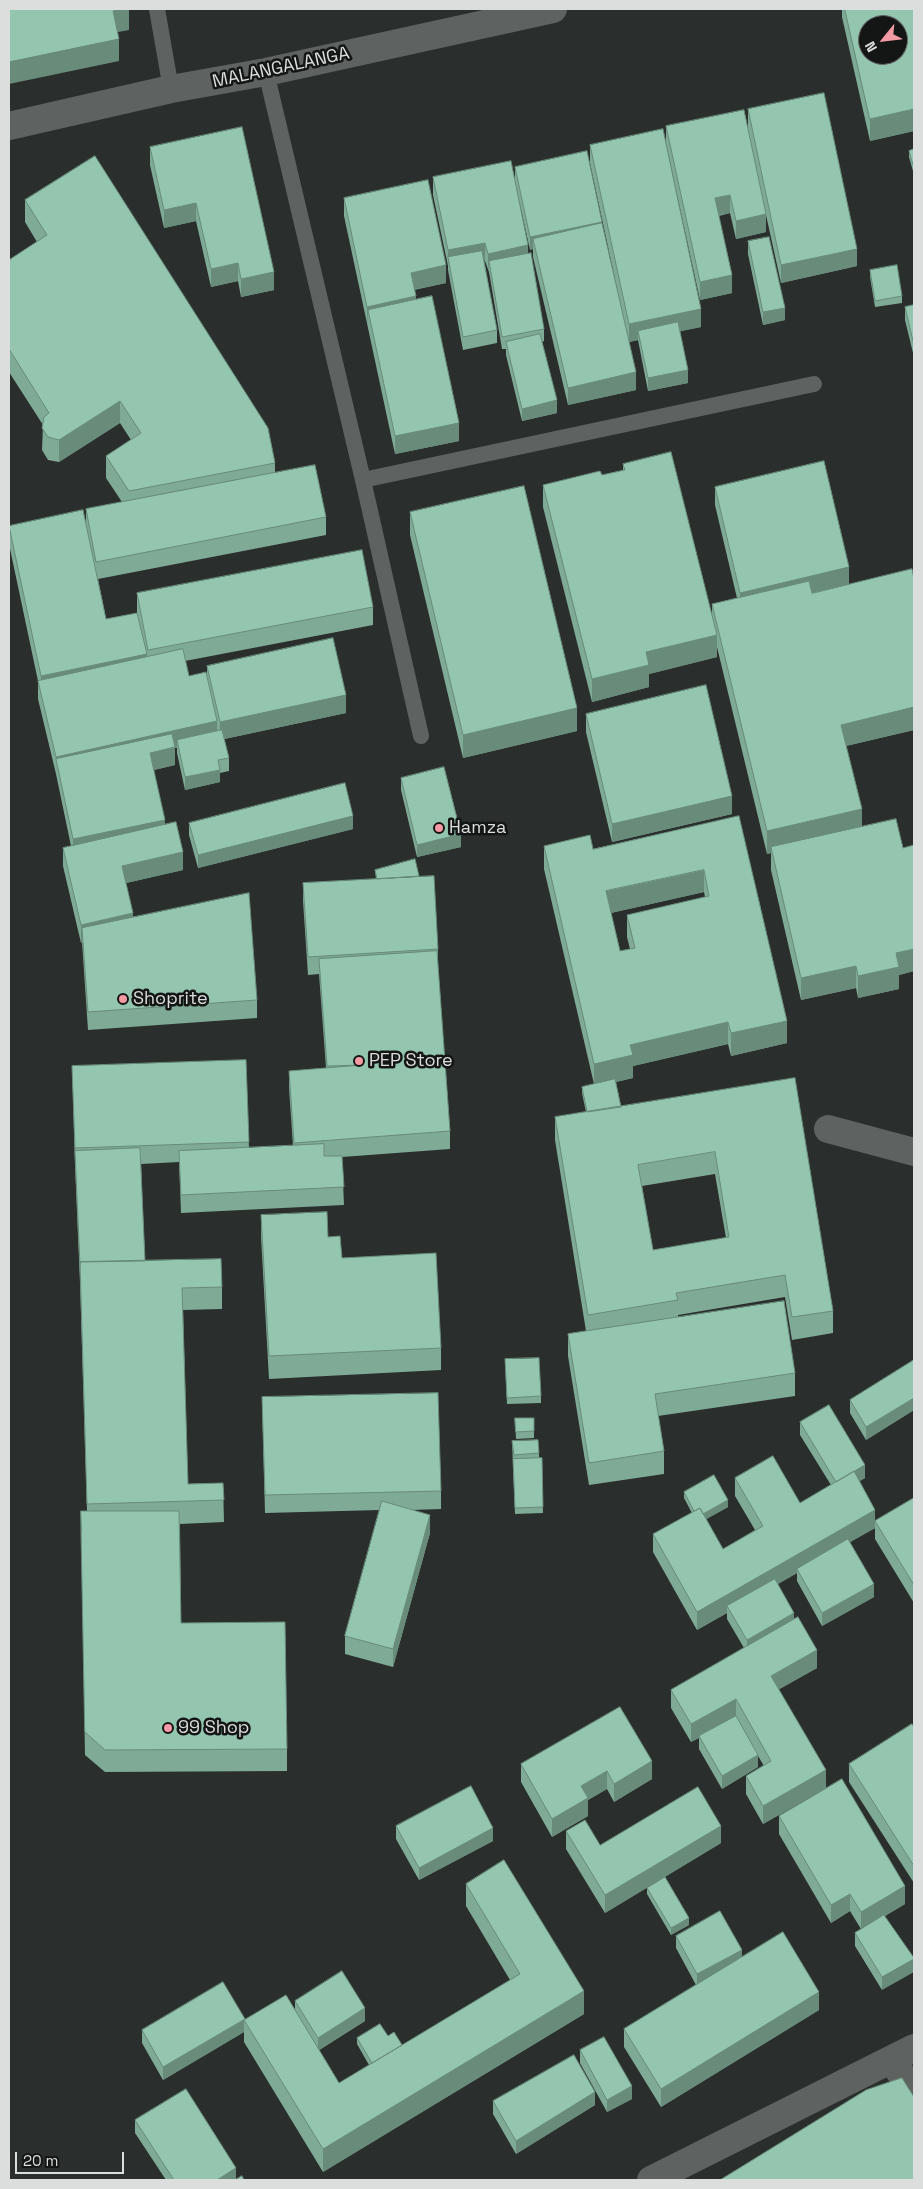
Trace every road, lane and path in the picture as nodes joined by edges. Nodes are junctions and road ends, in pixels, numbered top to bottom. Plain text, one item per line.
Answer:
1 (156, 9) edge
2 (553, 9) edge
3 (266, 72) junction
4 (171, 90) junction
5 (9, 126) edge
6 (814, 384) dead end
7 (363, 480) junction
8 (421, 736) dead end
9 (828, 1129) dead end
10 (914, 1152) edge
11 (903, 2054) edge
12 (914, 2094) edge
13 (652, 2180) edge

1 - 4 lane
2 - 3 street, MALANGALANGA
3 - 4 street, MALANGALANGA
3 - 7 lane
4 - 5 street, MALANGALANGA
6 - 7 lane
7 - 8 lane
9 - 10 street
11 - 12 street
11 - 13 street

